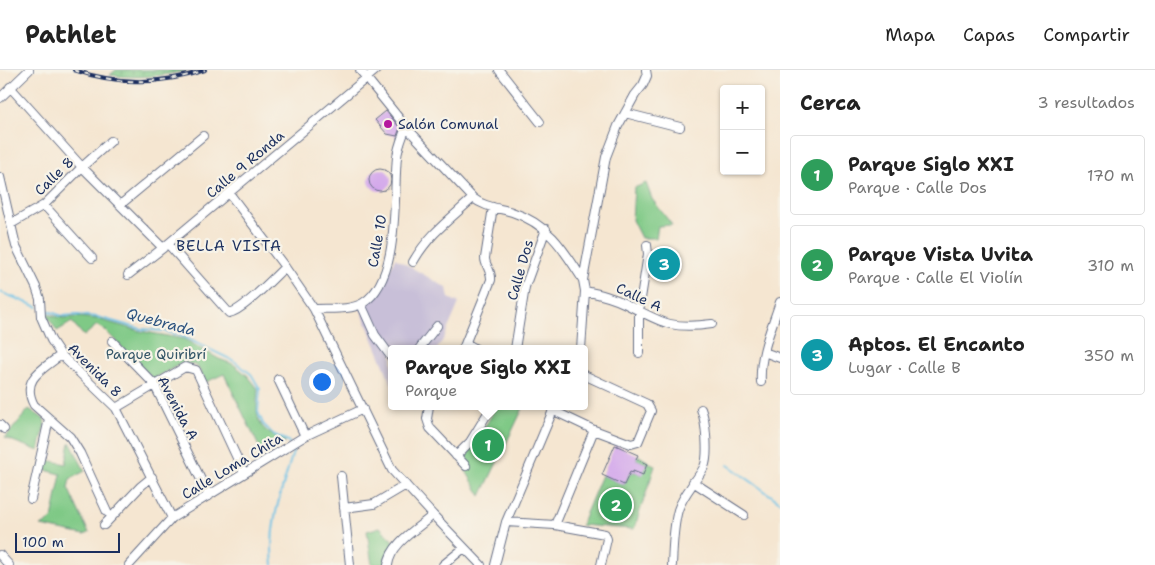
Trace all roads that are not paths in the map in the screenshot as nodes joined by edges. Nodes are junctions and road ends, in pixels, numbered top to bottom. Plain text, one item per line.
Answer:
1 (29, 70) edge
2 (360, 70) edge
3 (376, 70) edge
4 (499, 70) edge
5 (646, 70) edge
6 (366, 78) junction
7 (10, 87) junction
8 (0, 98) edge
9 (625, 113) junction
10 (540, 122) dead end
11 (406, 127) junction
12 (680, 127) dead end
13 (202, 136) dead end
14 (111, 142) dead end
15 (82, 167) junction
16 (0, 177) edge
17 (229, 193) junction
18 (473, 198) junction
19 (44, 205) junction
20 (120, 205) junction
21 (493, 207) junction
22 (11, 224) junction
23 (546, 229) junction
24 (647, 245) dead end
25 (165, 246) junction
26 (92, 258) dead end
27 (413, 262) dead end
28 (285, 267) junction
29 (128, 275) dead end
30 (583, 280) junction
31 (585, 291) junction
32 (780, 302) edge
33 (361, 304) junction
34 (314, 309) junction
35 (639, 311) junction
36 (712, 324) dead end
37 (437, 326) dead end
38 (112, 341) dead end
39 (423, 345) edge
40 (465, 345) edge
41 (516, 345) edge
42 (581, 345) edge
43 (764, 352) junction
44 (388, 353) edge
45 (639, 353) dead end
46 (61, 355) junction
47 (780, 358) edge
48 (588, 377) edge
49 (278, 379) dead end
50 (761, 382) dead end
51 (154, 384) junction
52 (116, 408) junction
53 (363, 409) junction
54 (701, 409) dead end
55 (428, 410) edge
56 (490, 410) edge
57 (552, 410) edge
58 (557, 410) edge
59 (49, 419) junction
60 (594, 430) junction
61 (306, 436) junction
62 (456, 456) junction
63 (466, 466) dead end
64 (244, 473) junction
65 (341, 476) dead end
66 (152, 478) junction
67 (693, 482) junction
68 (406, 485) junction
69 (209, 496) junction
70 (32, 499) dead end
71 (344, 508) junction
72 (107, 512) dead end
73 (744, 514) dead end
74 (433, 516) junction
75 (172, 518) junction
76 (506, 522) junction
77 (555, 525) junction
78 (104, 526) dead end
79 (464, 548) junction
80 (0, 555) edge
81 (496, 564) edge
82 (9, 565) edge
83 (129, 565) edge
84 (350, 565) edge
85 (388, 565) edge
86 (443, 565) edge
87 (481, 565) edge
88 (506, 565) edge
89 (601, 565) edge
90 (672, 565) edge

1 - 7 street
2 - 6 street
3 - 6 street, Calle 9 Ronda
4 - 10 street
5 - 9 street
6 - 11 street
6 - 17 street, Calle 9 Ronda
7 - 8 street
7 - 15 street
9 - 12 street
9 - 30 street
11 - 18 street
11 - 33 street, Calle 10
13 - 20 street
14 - 15 street, Calle 8
15 - 19 street, Calle 8
15 - 20 street
16 - 22 street, Avenida 8
17 - 25 street, Calle 9 Ronda
17 - 28 street
18 - 21 street
18 - 27 street
19 - 22 street, Calle 8
19 - 26 street
20 - 25 street
21 - 23 street
21 - 40 street
22 - 46 street, Avenida 8
23 - 30 street
23 - 41 street, Calle Dos
24 - 35 street
25 - 28 street
25 - 29 street, Calle 9 Ronda
28 - 34 street
30 - 31 street
31 - 35 street, Calle A
31 - 42 street
32 - 43 street
33 - 34 street
33 - 44 street
34 - 53 street
35 - 36 street, Calle A
35 - 45 street
37 - 39 street
38 - 51 street, Avenida A
43 - 47 street
43 - 50 street
46 - 52 street, Avenida 8
46 - 59 street
48 - 60 street
49 - 61 street
51 - 52 street
51 - 64 street
51 - 69 street, Avenida A
52 - 66 street, Avenida 8
53 - 61 street, Calle Loma Chita
53 - 68 street
54 - 67 street
55 - 62 street
56 - 62 street
57 - 76 street
58 - 60 street
59 - 70 street
59 - 72 street
60 - 77 street
61 - 64 street, Calle Loma Chita
62 - 63 street
64 - 69 street, Calle Loma Chita
65 - 71 street
66 - 75 street, Avenida 8
66 - 78 street
67 - 73 street
67 - 90 street
68 - 71 street
68 - 74 street
69 - 75 street, Calle Loma Chita
71 - 84 street
74 - 79 street
74 - 85 street
75 - 83 street, Calle Loma Chita
76 - 77 street
76 - 81 street
77 - 89 street
79 - 86 street
79 - 87 street
80 - 82 street
81 - 88 street

